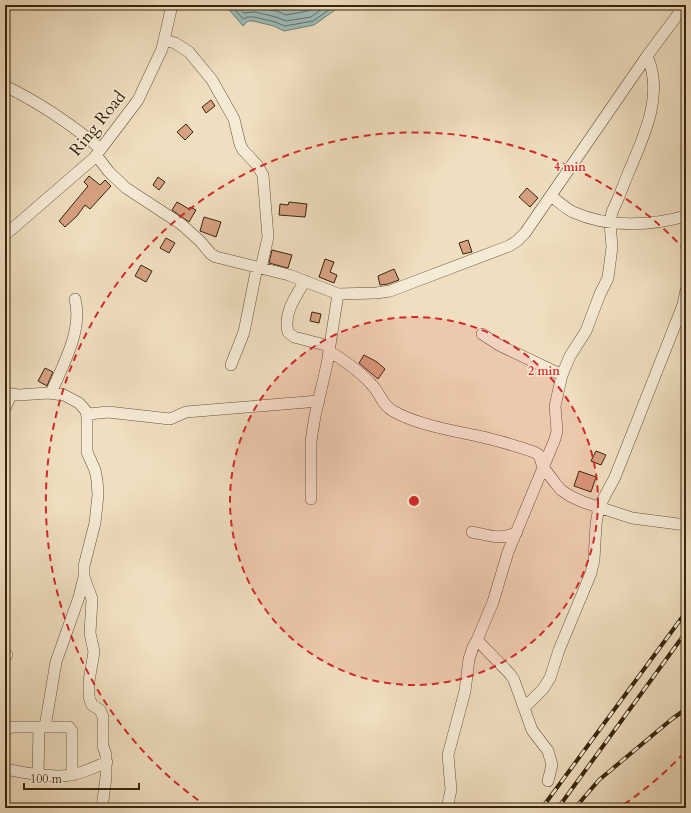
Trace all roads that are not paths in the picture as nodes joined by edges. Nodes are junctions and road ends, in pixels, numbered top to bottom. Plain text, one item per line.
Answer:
1 (172, 5) edge
2 (685, 5) edge
3 (164, 40) junction
4 (647, 56) junction
5 (5, 86) edge
6 (99, 152) junction
7 (551, 196) junction
8 (686, 216) edge
9 (610, 223) junction
10 (5, 235) edge
11 (259, 267) junction
12 (306, 281) junction
13 (686, 290) edge
14 (338, 294) junction
15 (75, 299) dead end
16 (482, 334) dead end
17 (329, 348) junction
18 (231, 365) dead end
19 (562, 375) junction
20 (8, 393) edge
21 (51, 393) junction
22 (319, 401) junction
23 (5, 409) edge
24 (87, 417) junction
25 (543, 467) junction
26 (311, 499) dead end
27 (599, 507) junction
28 (686, 525) edge
29 (472, 532) dead end
30 (517, 532) junction
31 (84, 577) junction
32 (477, 640) junction
33 (524, 708) junction
34 (42, 727) junction
35 (5, 729) edge
36 (107, 762) junction
37 (5, 769) edge
38 (38, 775) junction
39 (72, 775) junction
40 (548, 781) dead end
41 (102, 808) edge
42 (447, 808) edge

1 - 3 street, Ring Road
2 - 4 street
3 - 6 street, Ring Road
3 - 11 street
4 - 7 street
4 - 9 street
5 - 6 street
6 - 10 street, Ring Road
6 - 11 street
7 - 9 street
7 - 14 street
8 - 9 street
9 - 19 street
11 - 12 street
11 - 18 street
12 - 14 street
12 - 17 street
13 - 27 street
14 - 17 street
15 - 21 street
16 - 19 street
17 - 22 street
17 - 25 street
19 - 25 street
20 - 21 street
20 - 23 street
21 - 24 street
22 - 24 street
22 - 26 street
24 - 31 street
25 - 27 street
25 - 30 street
27 - 28 street
27 - 33 street
29 - 30 street
30 - 32 street
31 - 34 street
31 - 36 street
32 - 33 street
32 - 42 street
33 - 40 street
34 - 35 street
34 - 38 street
34 - 39 street
36 - 39 street
36 - 41 street
37 - 38 street
38 - 39 street

